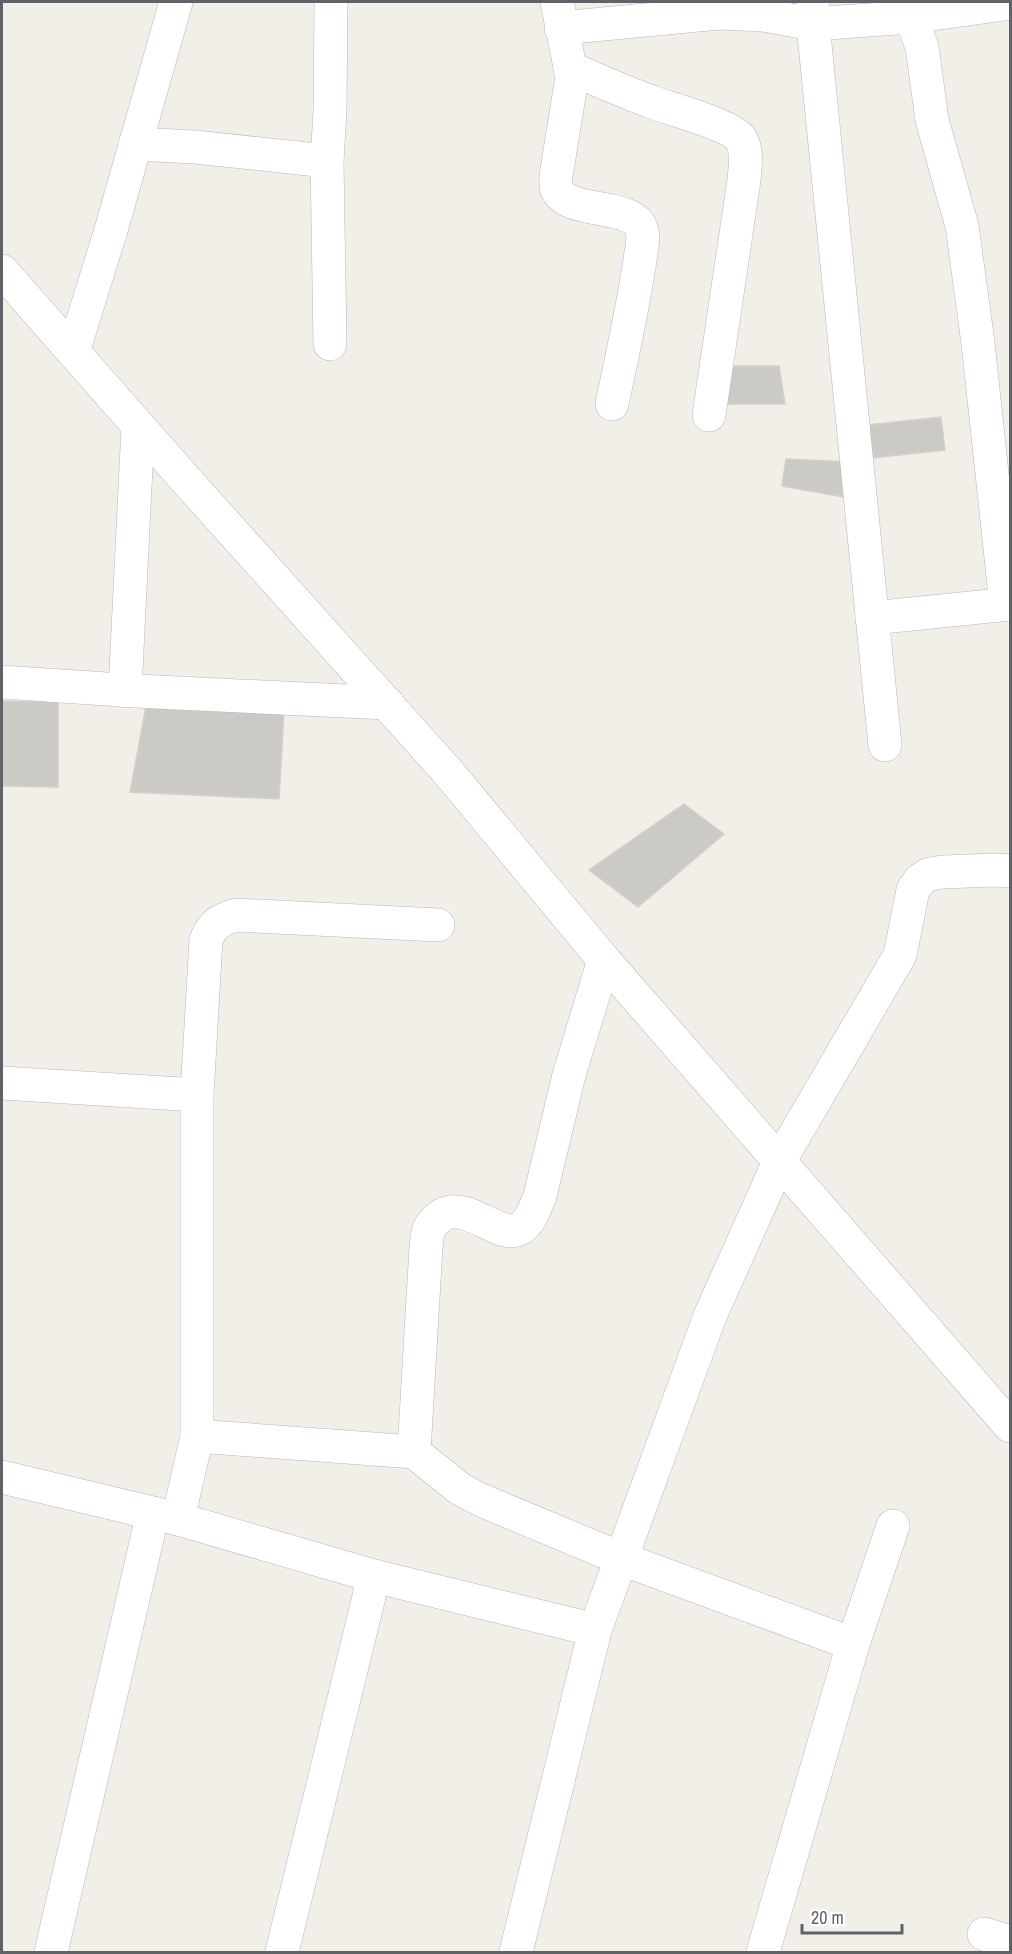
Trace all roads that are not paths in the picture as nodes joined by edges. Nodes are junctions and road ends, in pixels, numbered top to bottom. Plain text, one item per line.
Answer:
1 (176, 2) edge
2 (331, 2) edge
3 (1011, 3) edge
4 (813, 13) edge
5 (559, 15) edge
6 (910, 17) junction
7 (570, 68) junction
8 (135, 144) junction
9 (327, 161) junction
10 (2, 271) edge
11 (330, 344) dead end
12 (74, 352) junction
13 (612, 404) dead end
14 (709, 415) dead end
15 (138, 427) junction
16 (1008, 604) edge
17 (872, 618) junction
18 (2, 682) edge
19 (125, 691) junction
20 (387, 703) junction
21 (885, 746) dead end
22 (1011, 871) edge
23 (438, 925) dead end
24 (604, 960) junction
25 (2, 1083) edge
26 (197, 1095) junction
27 (779, 1162) junction
28 (1011, 1426) edge
29 (197, 1436) junction
30 (414, 1452) junction
31 (2, 1477) edge
32 (166, 1516) junction
33 (893, 1526) dead end
34 (622, 1559) junction
35 (375, 1576) junction
36 (595, 1630) junction
37 (853, 1644) junction
38 (51, 1953) edge
39 (282, 1953) edge
40 (516, 1953) edge
41 (763, 1953) edge

1 - 8 street
2 - 9 street
3 - 6 street
4 - 5 street
4 - 6 street
4 - 17 street
5 - 7 street
6 - 16 street
7 - 13 street
7 - 14 street
8 - 9 street
8 - 12 street
9 - 11 street
10 - 12 street
12 - 15 street
15 - 19 street
15 - 20 street
16 - 17 street
17 - 21 street
18 - 19 street
19 - 20 street
20 - 24 street
22 - 27 street
23 - 26 street
24 - 27 street
24 - 30 street
25 - 26 street
26 - 29 street
27 - 28 street
27 - 34 street
29 - 30 street
29 - 32 street
30 - 34 street
31 - 32 street
32 - 35 street
32 - 38 street
33 - 37 street
34 - 36 street
34 - 37 street
35 - 36 street
35 - 39 street
36 - 40 street
37 - 41 street

